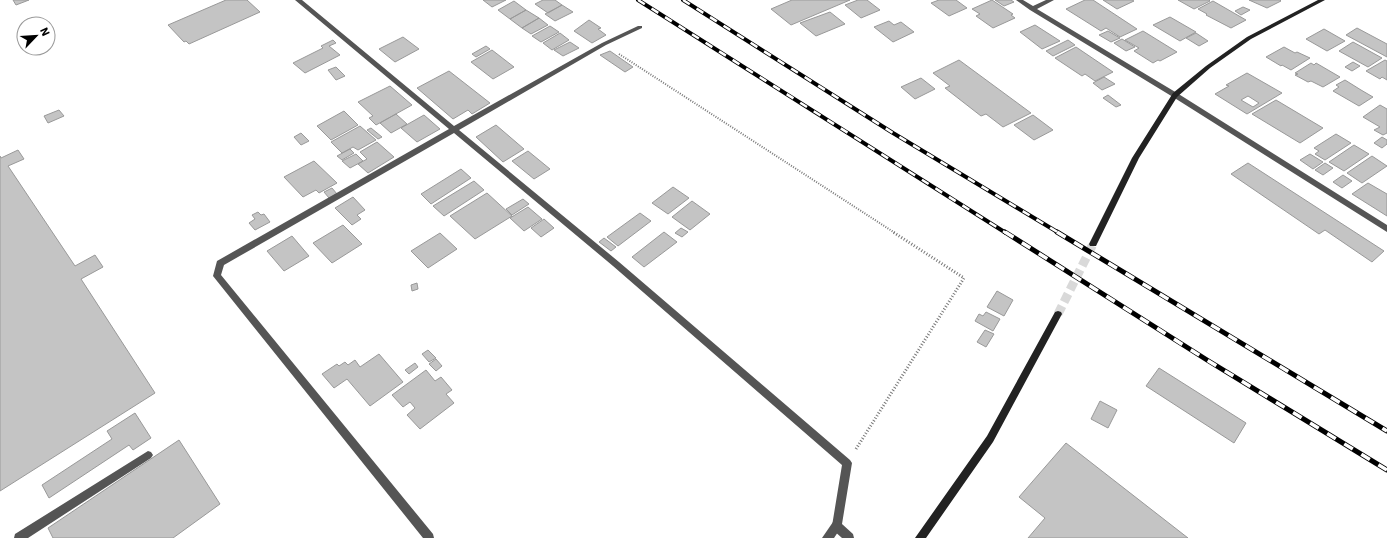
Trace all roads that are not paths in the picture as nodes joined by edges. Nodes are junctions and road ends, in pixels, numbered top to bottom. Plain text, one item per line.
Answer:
1 (298, 0) edge
2 (1019, 0) edge
3 (1051, 0) edge
4 (1322, 0) edge
5 (1032, 9) junction
6 (640, 27) dead end
7 (1175, 95) junction
8 (454, 130) junction
9 (1387, 229) edge
10 (1093, 244) tunnel mouth
11 (1058, 314) tunnel mouth
12 (148, 455) dead end
13 (837, 526) junction
14 (19, 538) edge
15 (429, 538) edge
16 (827, 538) edge
17 (849, 538) edge
18 (920, 538) edge

1 - 8 street
2 - 5 street
3 - 5 street
4 - 7 street
5 - 7 street
6 - 8 street
7 - 9 street
7 - 10 street
8 - 13 street
8 - 15 street
11 - 18 street
12 - 14 street
13 - 16 street
13 - 17 street

